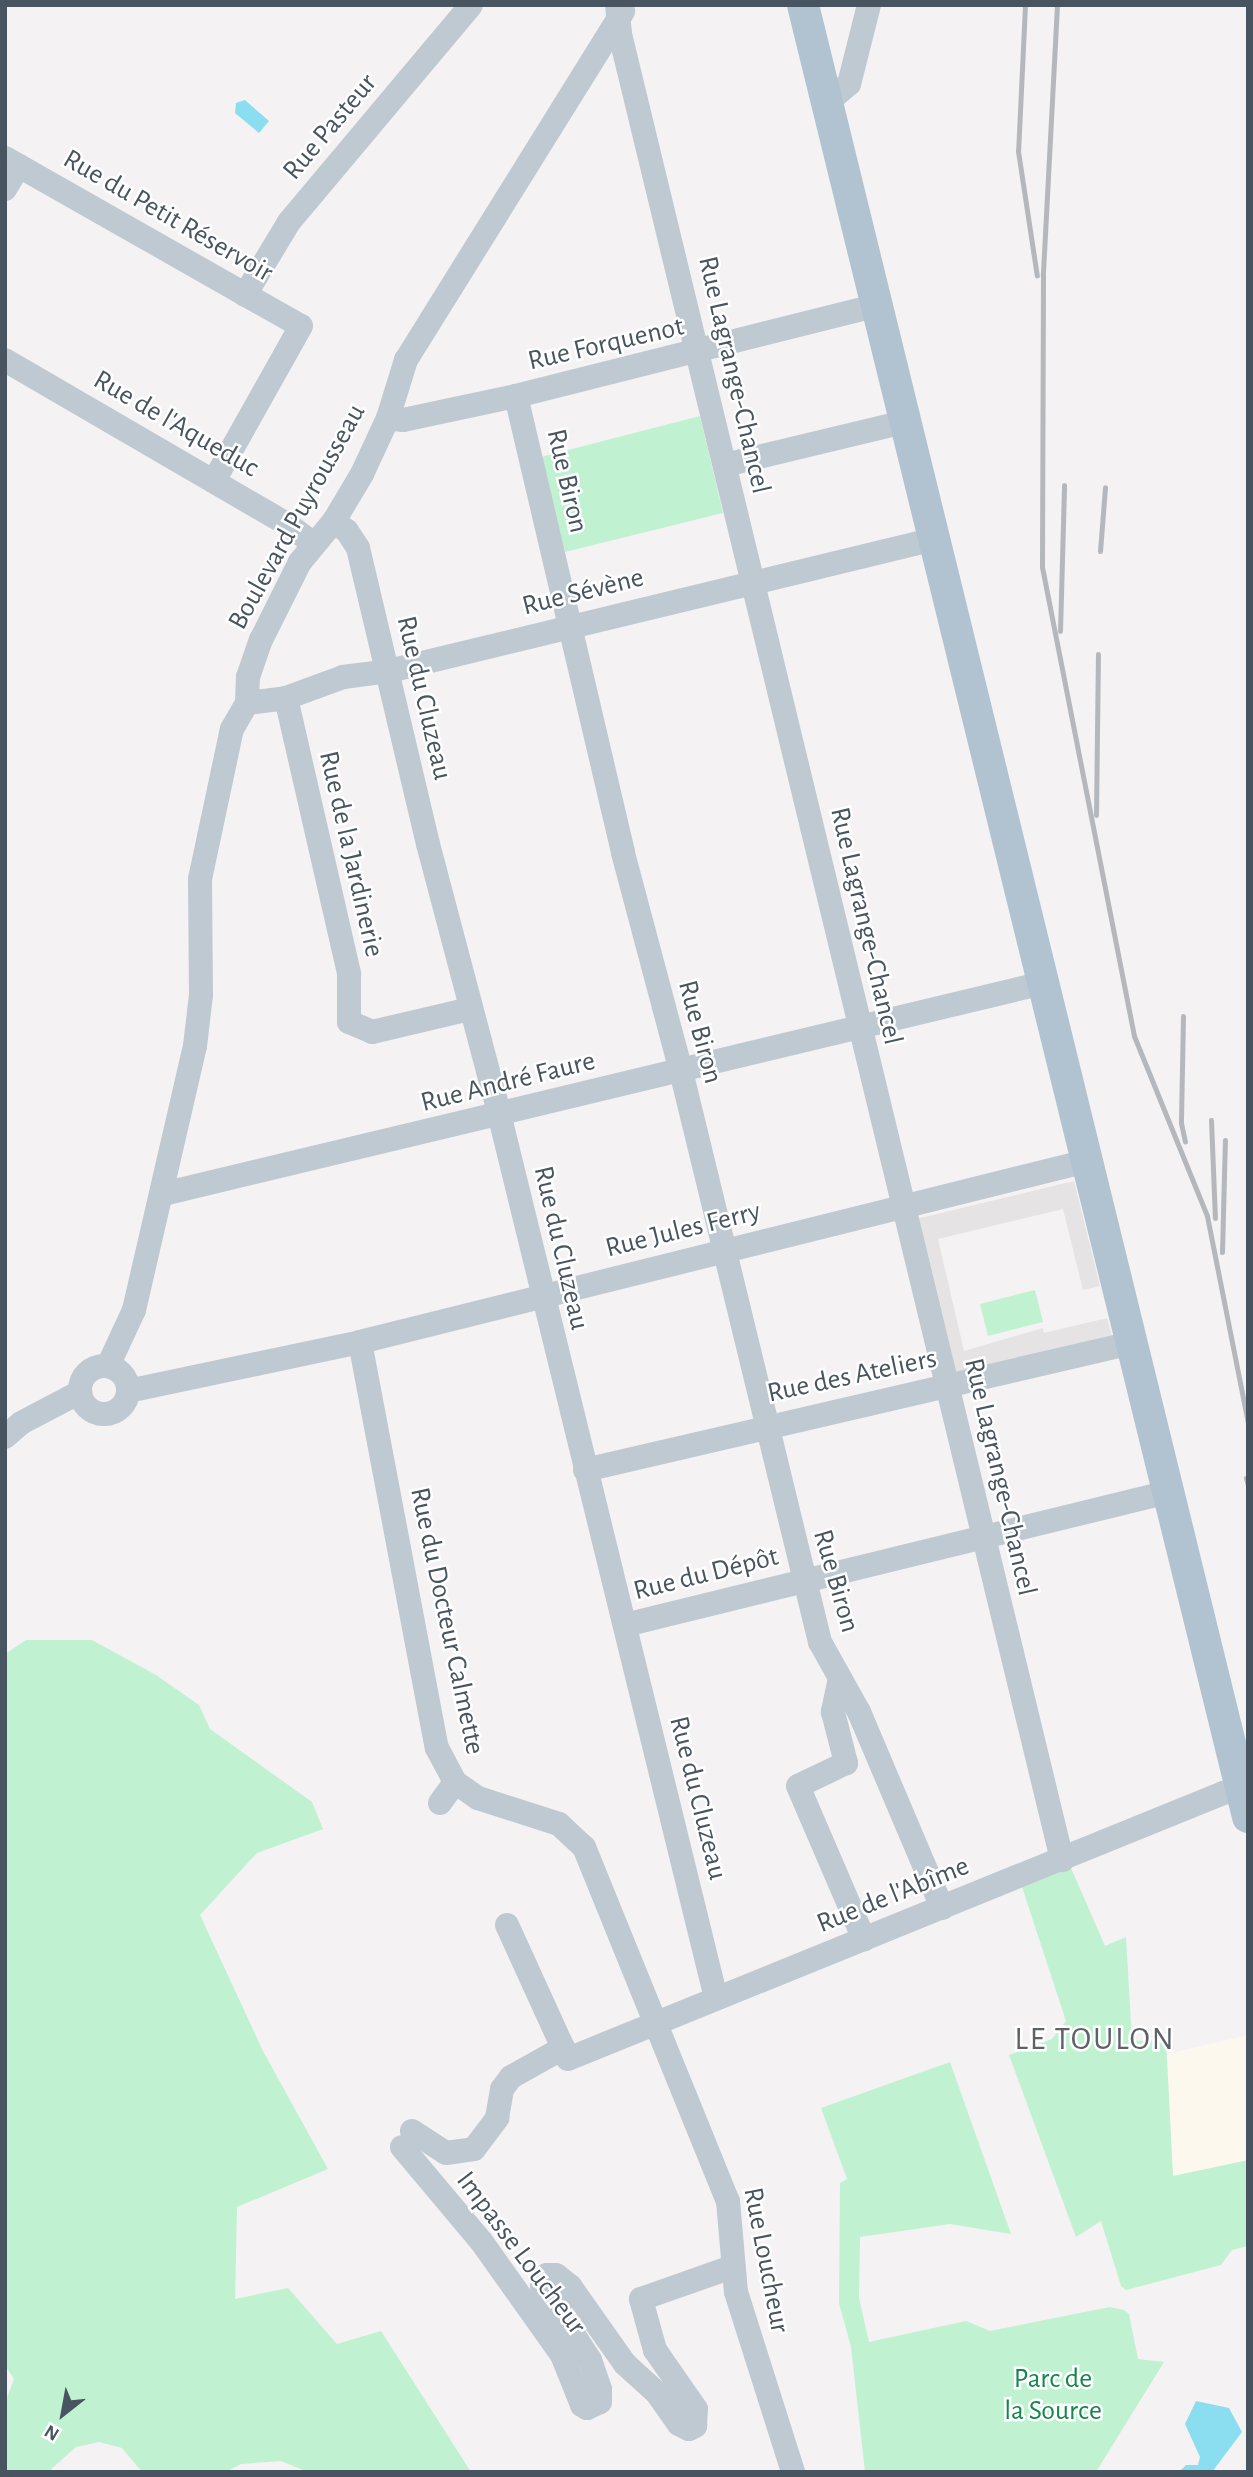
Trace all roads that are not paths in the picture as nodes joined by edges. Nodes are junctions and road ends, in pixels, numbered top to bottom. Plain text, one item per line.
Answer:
1 (471, 5) edge
2 (803, 5) edge
3 (869, 5) edge
4 (620, 10) edge
5 (828, 102) junction
6 (12, 162) edge
7 (5, 189) edge
8 (245, 295) junction
9 (877, 304) junction
10 (699, 353) junction
11 (5, 360) edge
12 (516, 396) junction
13 (388, 418) junction
14 (908, 421) junction
15 (725, 465) junction
16 (214, 481) junction
17 (334, 521) junction
18 (935, 539) junction
19 (314, 544) junction
20 (751, 581) junction
21 (571, 625) junction
22 (389, 671) junction
23 (286, 698) junction
24 (247, 703) junction
25 (1043, 983) junction
26 (470, 1009) junction
27 (860, 1028) junction
28 (681, 1071) junction
29 (499, 1114) junction
30 (1087, 1161) junction
31 (163, 1194) junction
32 (904, 1206) junction
33 (723, 1250) junction
34 (541, 1296) junction
35 (360, 1342) junction
36 (1132, 1343) junction
37 (108, 1366) junction
38 (947, 1385) junction
39 (128, 1391) junction
40 (80, 1392) junction
41 (764, 1426) junction
42 (5, 1437) edge
43 (585, 1470) junction
44 (1168, 1492) junction
45 (984, 1537) junction
46 (804, 1581) junction
47 (625, 1625) junction
48 (840, 1678) junction
49 (455, 1782) junction
50 (440, 1803) dead end
51 (1244, 1803) edge
52 (1062, 1860) junction
53 (942, 1908) junction
54 (507, 1925) dead end
55 (864, 1939) junction
56 (716, 1998) junction
57 (658, 2024) junction
58 (566, 2054) junction
59 (407, 2139) joint
60 (732, 2267) junction
61 (793, 2472) edge

1 - 8 street, Rue Pasteur
2 - 5 main road
3 - 5 street
4 - 10 street, Rue Lagrange-Chancel
4 - 13 street, Boulevard Puyrousseau
5 - 9 main road
6 - 7 street
6 - 8 street, Rue du Petit Réservoir
8 - 16 street, Rue du Petit Réservoir
9 - 10 street, Rue Forquenot
9 - 14 main road
10 - 12 street, Rue Forquenot
10 - 15 street, Rue Lagrange-Chancel
11 - 16 street, Rue de l'Aqueduc
12 - 13 street, Rue Forquenot
12 - 21 street, Rue Biron
13 - 17 street, Boulevard Puyrousseau
14 - 15 street
14 - 18 main road
15 - 20 street, Rue Lagrange-Chancel
16 - 19 street, Rue de l'Aqueduc
17 - 19 street, Boulevard Puyrousseau
17 - 22 street, Rue du Cluzeau
18 - 20 street, Rue Sévène
18 - 25 main road
19 - 24 street, Boulevard Puyrousseau
20 - 21 street, Rue Sévène
20 - 27 street, Rue Lagrange-Chancel
21 - 22 street, Rue Sévène
21 - 28 street, Rue Biron
22 - 23 street, Rue Sévène
22 - 26 street, Rue du Cluzeau
23 - 24 street, Rue Sévène
23 - 26 street, Rue de la Jardinerie
24 - 31 street, Boulevard Puyrousseau
25 - 27 street, Rue André Faure
25 - 30 main road
26 - 29 street, Rue du Cluzeau
27 - 28 street, Rue André Faure
27 - 32 street, Rue Lagrange-Chancel
28 - 29 street, Rue André Faure
28 - 33 street, Rue Biron
29 - 31 street, Rue André Faure
29 - 34 street, Rue du Cluzeau
30 - 32 street, Rue Jules Ferry
30 - 36 main road
31 - 37 street
32 - 33 street, Rue Jules Ferry
32 - 38 street, Rue Lagrange-Chancel
33 - 34 street, Rue Jules Ferry
33 - 41 street, Rue Biron
34 - 35 street, Rue Jules Ferry
34 - 43 street, Rue du Cluzeau
35 - 39 street, Rue Jules Ferry
35 - 49 street, Rue du Docteur Calmette
36 - 38 street, Rue des Ateliers
36 - 44 main road
37 - 39 street
37 - 40 street
38 - 41 street, Rue des Ateliers
38 - 45 street, Rue Lagrange-Chancel
39 - 40 street
40 - 42 street
41 - 43 street, Rue des Ateliers
41 - 46 street, Rue Biron
43 - 47 street, Rue du Cluzeau
44 - 45 street, Rue du Dépôt
44 - 51 main road
45 - 46 street, Rue du Dépôt
45 - 52 street, Rue Lagrange-Chancel
46 - 47 street, Rue du Dépôt
46 - 48 street, Rue Biron
47 - 56 street, Rue du Cluzeau
48 - 53 street, Rue Biron
48 - 55 street, Rue Biron
49 - 50 street
49 - 57 street, Rue du Docteur Calmette
51 - 52 street, Rue de l'Abîme
52 - 53 street, Rue de l'Abîme
53 - 55 street, Rue de l'Abîme
54 - 58 street
55 - 56 street, Rue de l'Abîme
56 - 57 street, Rue de l'Abîme
57 - 58 street, Rue de l'Abîme
57 - 60 street, Rue Loucheur
58 - 59 street, Rue de l'Abîme
59 - 60 street, Impasse Loucheur
60 - 61 street, Rue Loucheur

